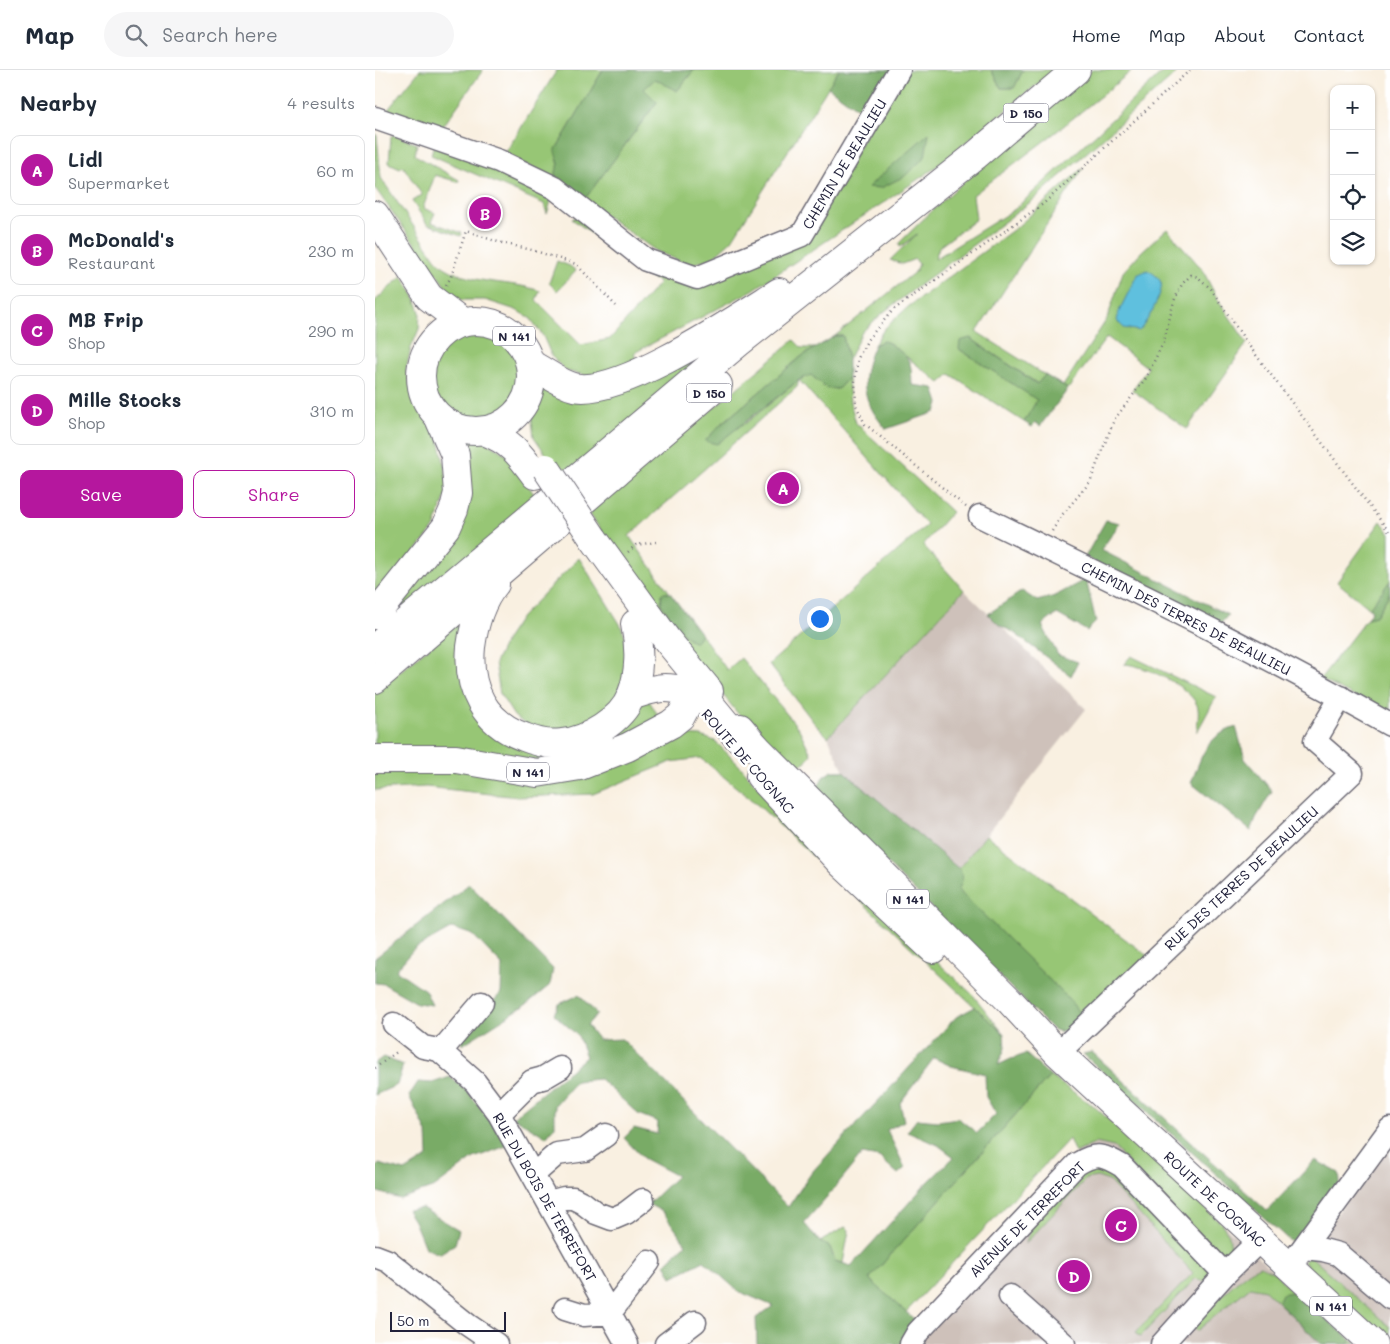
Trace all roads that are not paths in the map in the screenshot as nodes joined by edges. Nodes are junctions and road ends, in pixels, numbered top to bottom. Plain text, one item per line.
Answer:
1 (899, 70) edge
2 (1076, 70) edge
3 (375, 118) edge
4 (975, 156) junction
5 (375, 215) edge
6 (436, 292) junction
7 (462, 322) junction
8 (432, 342) junction
9 (530, 364) junction
10 (519, 410) junction
11 (438, 416) junction
12 (483, 431) junction
13 (541, 471) junction
14 (980, 516) road end
15 (587, 542) junction
16 (526, 550) junction
17 (375, 615) edge
18 (635, 624) junction
19 (375, 648) edge
20 (375, 679) edge
21 (691, 682) junction
22 (631, 696) junction
23 (1341, 697) junction
24 (671, 724) junction
25 (1390, 725) edge
26 (718, 730) junction
27 (375, 759) edge
28 (482, 1003) dead end
29 (394, 1024) dead end
30 (431, 1048) junction
31 (1058, 1053) junction
32 (560, 1068) dead end
33 (499, 1114) junction
34 (1390, 1129) edge
35 (606, 1135) dead end
36 (534, 1174) junction
37 (643, 1200) dead end
38 (549, 1202) junction
39 (1260, 1240) junction
40 (375, 1256) edge
41 (1297, 1258) junction
42 (649, 1262) dead end
43 (1225, 1274) junction
44 (1010, 1296) dead end
45 (1390, 1298) edge
46 (565, 1309) dead end
47 (610, 1312) junction
48 (695, 1322) dead end
49 (1172, 1341) edge
50 (496, 1344) edge
51 (627, 1344) edge
52 (666, 1344) edge
53 (911, 1344) edge
54 (1064, 1344) edge
55 (1373, 1344) edge

1 - 3 street, CHEMIN DE BEAULIEU
2 - 4 main road, D 150
4 - 9 main road
4 - 16 main road, D 150
4 - 19 main road, D 150
5 - 6 main road
6 - 7 main road
6 - 8 main road
7 - 8 main road, N 141
7 - 9 main road, N 141
8 - 11 main road, N 141
9 - 10 main road, N 141
10 - 12 main road, N 141
10 - 13 main road, ROUTE DE COGNAC / N 141
11 - 12 main road, N 141
11 - 17 main road
12 - 13 main road, ROUTE DE COGNAC / N 141
13 - 15 main road, ROUTE DE COGNAC / N 141
14 - 23 street, CHEMIN DES TERRES DE BEAULIEU
15 - 18 main road, ROUTE DE COGNAC / N 141
15 - 21 main road, ROUTE DE COGNAC / N 141
16 - 20 main road, D 150
16 - 22 main road
18 - 21 main road, ROUTE DE COGNAC / N 141
18 - 22 main road
21 - 22 main road
21 - 24 main road
21 - 26 main road, ROUTE DE COGNAC / N 141
21 - 31 main road, ROUTE DE COGNAC / N 141
23 - 25 street, CHEMIN DES TERRES DE BEAULIEU
23 - 31 street, RUE DES TERRES DE BEAULIEU
24 - 26 main road
24 - 27 main road, N 141
26 - 31 main road, ROUTE DE COGNAC / N 141
28 - 30 street
29 - 30 street, RUE DU BOIS DE TERREFORT
30 - 33 street, RUE DU BOIS DE TERREFORT
31 - 39 main road, ROUTE DE COGNAC / N 141
32 - 33 street
33 - 36 street, RUE DU BOIS DE TERREFORT
34 - 41 street
35 - 36 street
36 - 38 street, RUE DU BOIS DE TERREFORT
37 - 38 street
38 - 47 street, RUE DU BOIS DE TERREFORT
39 - 41 main road, ROUTE DE COGNAC / N 141
39 - 43 street
40 - 50 street
41 - 45 street
41 - 55 main road, ROUTE DE COGNAC / N 141
42 - 47 street
43 - 49 street
43 - 53 street, AVENUE DE TERREFORT
44 - 54 street
46 - 47 street
47 - 51 street, RUE DU BOIS DE TERREFORT
48 - 52 street

